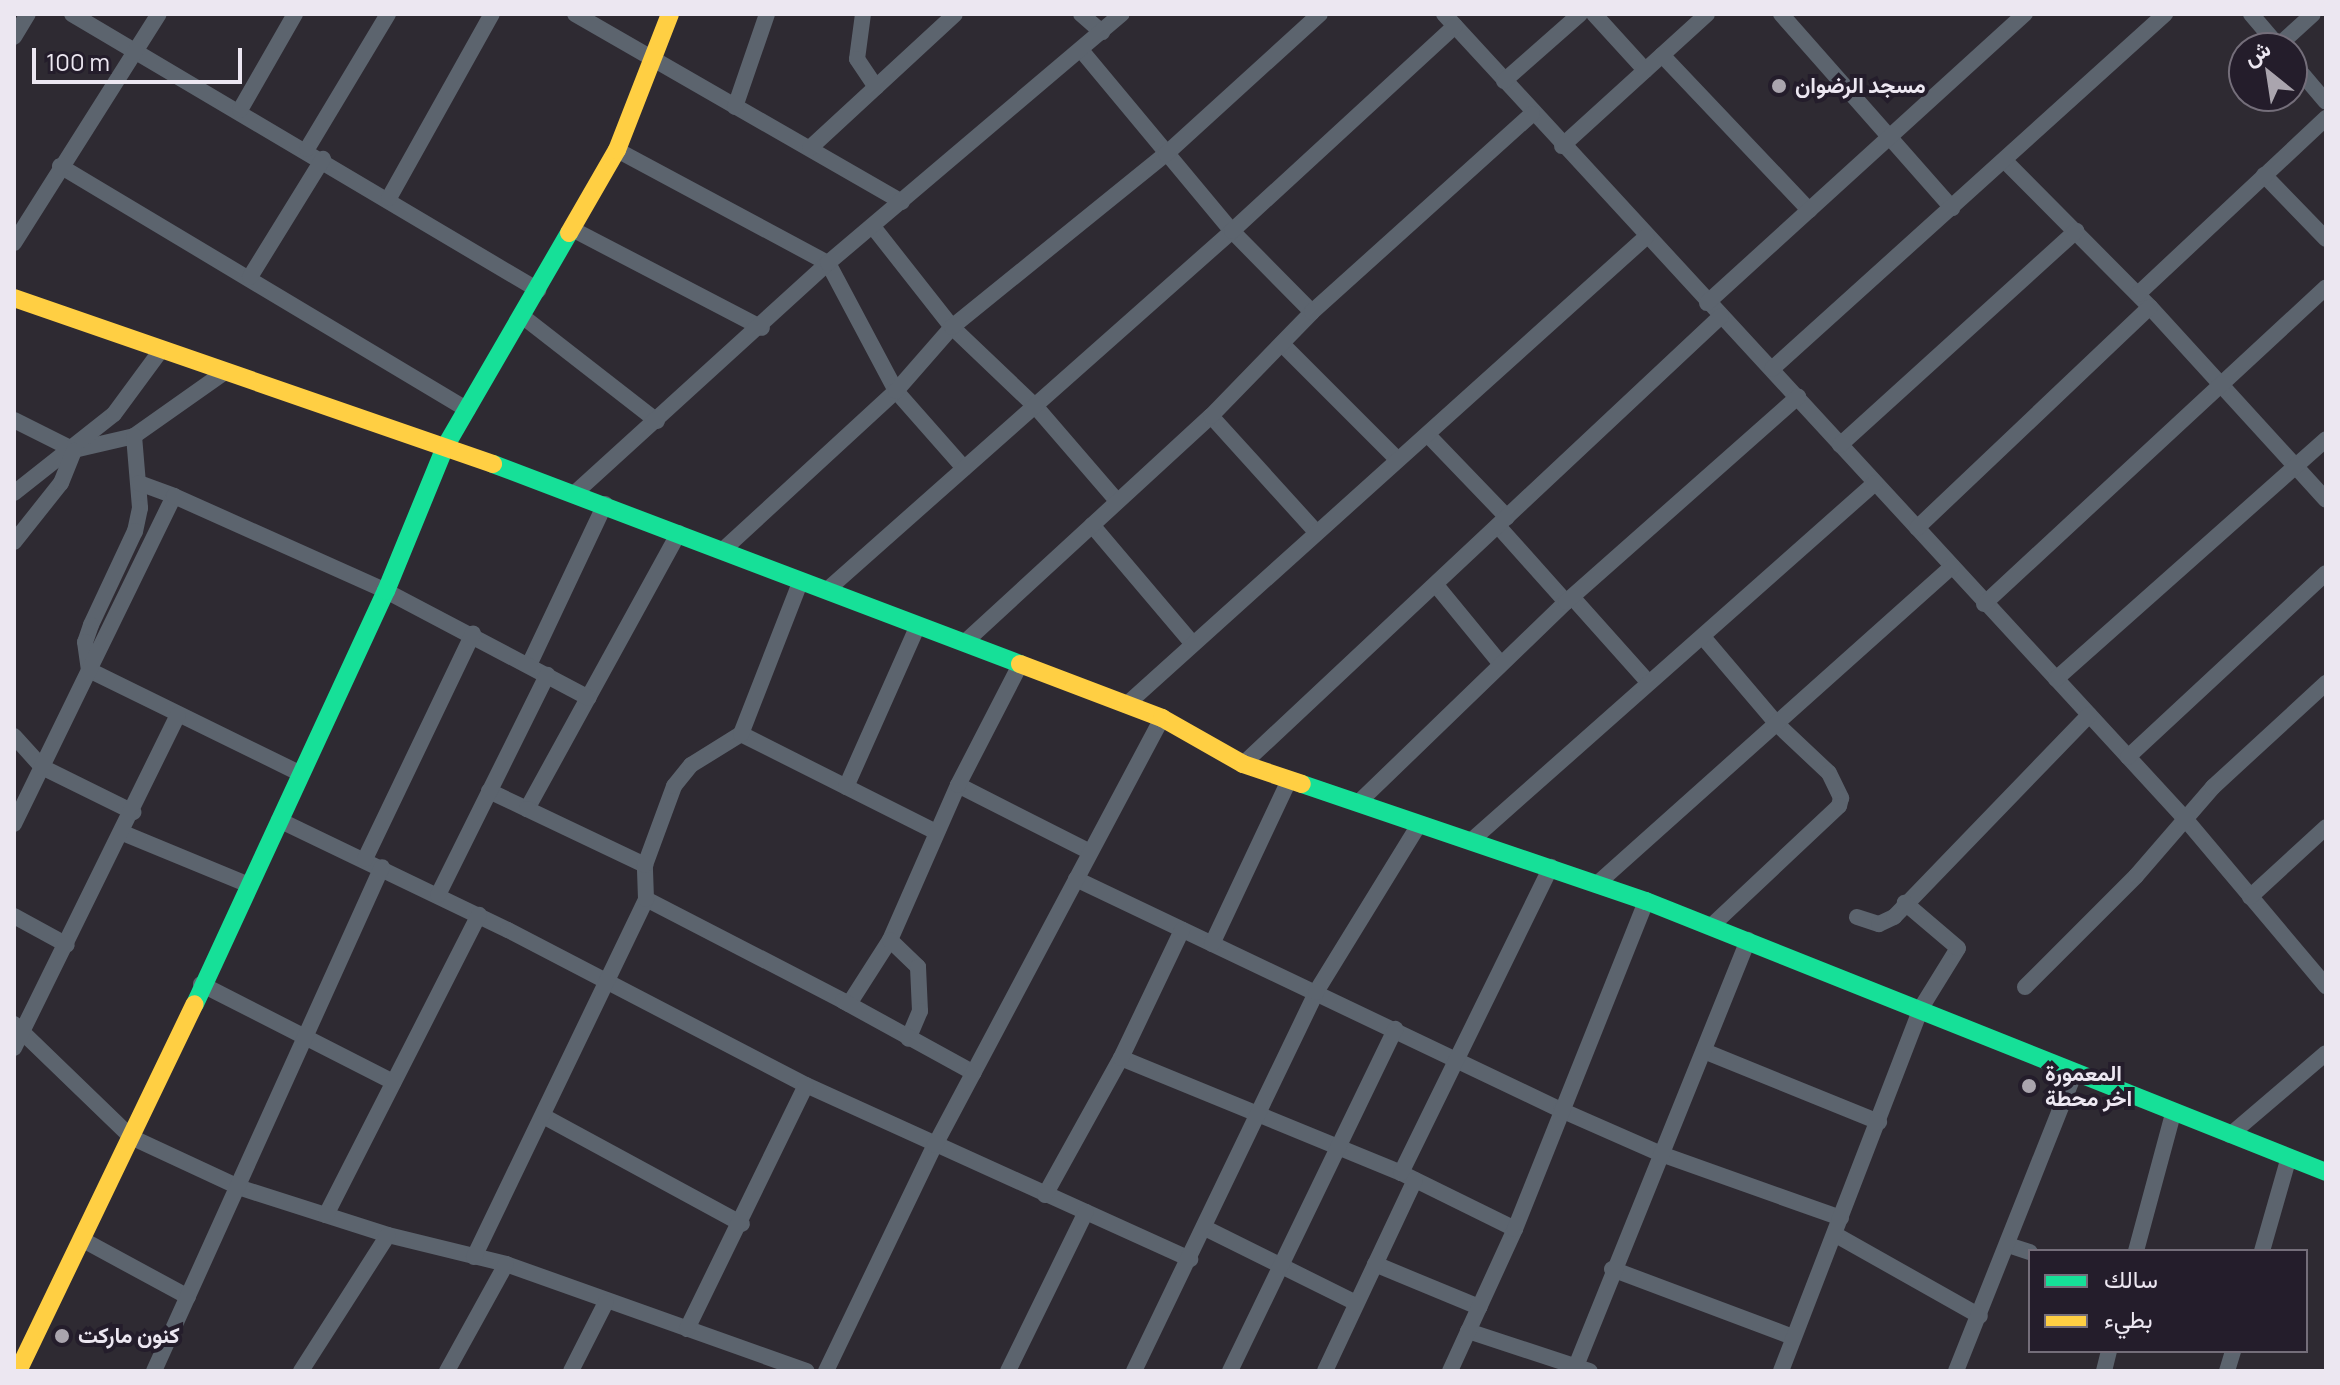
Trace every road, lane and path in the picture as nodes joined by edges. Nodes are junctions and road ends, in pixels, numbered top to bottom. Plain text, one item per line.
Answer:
1 (28, 14) edge
2 (72, 14) edge
3 (159, 14) edge
4 (295, 14) edge
5 (388, 14) edge
6 (492, 14) edge
7 (575, 14) edge
8 (670, 14) edge
9 (767, 14) edge
10 (863, 14) edge
11 (955, 14) edge
12 (1081, 14) edge
13 (1122, 14) edge
14 (1320, 14) edge
15 (1580, 14) edge
16 (1594, 14) edge
17 (1707, 14) edge
18 (1781, 14) edge
19 (2025, 14) edge
20 (2165, 14) edge
21 (2251, 14) edge
22 (2313, 14) edge
23 (1449, 20) edge
24 (1102, 32) junction
25 (2266, 32) edge
26 (2294, 32) edge
27 (14, 37) edge
28 (1081, 50) junction
29 (133, 51) junction
30 (1662, 55) junction
31 (656, 59) junction
32 (1645, 70) junction
33 (1504, 81) junction
34 (2308, 81) edge
35 (876, 87) junction
36 (2326, 102) edge
37 (735, 107) junction
38 (240, 110) junction
39 (1532, 114) junction
40 (2326, 118) edge
41 (1888, 139) junction
42 (1562, 146) junction
43 (810, 148) junction
44 (307, 149) junction
45 (617, 150) junction
46 (1166, 154) junction
47 (323, 159) junction
48 (2005, 161) junction
49 (60, 166) junction
50 (2264, 175) junction
51 (389, 198) junction
52 (902, 202) junction
53 (1952, 208) junction
54 (1809, 210) junction
55 (874, 228) junction
56 (572, 229) junction
57 (1232, 231) junction
58 (2076, 231) junction
59 (1646, 237) junction
60 (2326, 239) edge
61 (14, 243) edge
62 (828, 263) junction
63 (250, 277) junction
64 (2326, 287) edge
65 (538, 290) junction
66 (2138, 294) junction
67 (14, 298) edge
68 (1707, 303) junction
69 (2150, 307) junction
70 (1312, 312) junction
71 (522, 316) junction
72 (1721, 316) junction
73 (952, 327) junction
74 (762, 328) junction
75 (1282, 344) junction
76 (162, 349) junction
77 (1772, 369) junction
78 (226, 371) junction
79 (2221, 386) junction
80 (896, 391) junction
81 (1798, 397) junction
82 (1036, 407) junction
83 (468, 410) junction
84 (1211, 416) junction
85 (14, 420) edge
86 (657, 421) junction
87 (1428, 435) junction
88 (134, 436) junction
89 (2326, 439) edge
90 (1840, 445) junction
91 (445, 447) junction
92 (74, 450) junction
93 (1397, 459) junction
94 (964, 468) junction
95 (2293, 469) junction
96 (139, 483) junction
97 (1875, 483) junction
98 (14, 493) edge
99 (575, 493) junction
100 (174, 496) junction
101 (2326, 500) edge
102 (1117, 501) junction
103 (605, 504) junction
104 (1503, 521) junction
105 (1092, 525) junction
106 (1917, 528) junction
107 (1316, 532) junction
108 (679, 533) junction
109 (14, 542) edge
110 (723, 550) junction
111 (1952, 567) junction
112 (2326, 573) edge
113 (800, 583) junction
114 (1436, 585) junction
115 (827, 590) junction
116 (386, 591) junction
117 (1570, 600) junction
118 (1984, 604) junction
119 (918, 625) junction
120 (473, 634) junction
121 (1703, 637) junction
122 (964, 643) junction
123 (1192, 643) junction
124 (1021, 663) junction
125 (1501, 664) junction
126 (529, 665) junction
127 (89, 670) junction
128 (547, 675) junction
129 (2056, 679) junction
130 (1648, 682) junction
131 (2326, 683) edge
132 (589, 698) junction
133 (1126, 705) junction
134 (178, 715) junction
135 (2089, 715) junction
136 (1162, 718) junction
137 (1777, 724) junction
138 (741, 734) junction
139 (14, 736) edge
140 (2128, 757) junction
141 (1243, 764) junction
142 (42, 767) junction
143 (299, 773) junction
144 (1289, 780) junction
145 (958, 785) junction
146 (846, 787) junction
147 (489, 791) junction
148 (1360, 801) junction
149 (527, 809) junction
150 (133, 812) junction
151 (279, 820) junction
152 (2187, 821) junction
153 (14, 824) edge
154 (1418, 826) junction
155 (2326, 827) edge
156 (936, 832) junction
157 (123, 833) junction
158 (1472, 840) junction
159 (1090, 852) junction
160 (365, 859) junction
161 (645, 865) junction
162 (382, 867) junction
163 (1551, 867) junction
164 (1076, 879) junction
165 (1598, 883) junction
166 (247, 884) junction
167 (438, 895) junction
168 (2250, 897) junction
169 (646, 899) junction
170 (1646, 901) junction
171 (1905, 903) junction
172 (479, 915) junction
173 (14, 916) edge
174 (1857, 917) dead end
175 (1711, 926) junction
176 (1182, 930) junction
177 (890, 940) junction
178 (1748, 940) junction
179 (1212, 944) junction
180 (67, 945) junction
181 (2326, 957) edge
182 (2312, 970) junction
183 (609, 982) junction
184 (201, 984) junction
185 (2326, 986) edge
186 (2025, 987) dead end
187 (1316, 992) junction
188 (849, 1004) junction
189 (1921, 1008) junction
190 (18, 1027) edge
191 (1395, 1029) junction
192 (307, 1038) junction
193 (908, 1039) junction
194 (14, 1048) edge
195 (1704, 1051) junction
196 (2326, 1053) edge
197 (1456, 1057) junction
198 (1121, 1058) junction
199 (974, 1073) junction
200 (2074, 1075) junction
201 (393, 1082) junction
202 (806, 1085) junction
203 (1561, 1110) junction
204 (2173, 1114) junction
205 (1261, 1115) junction
206 (545, 1117) junction
207 (1879, 1122) junction
208 (2230, 1135) junction
209 (131, 1137) junction
210 (935, 1145) junction
211 (1337, 1148) junction
212 (1661, 1154) junction
213 (2289, 1157) junction
214 (2326, 1172) edge
215 (1408, 1177) junction
216 (241, 1188) junction
217 (1045, 1195) junction
218 (1086, 1212) junction
219 (326, 1215) junction
220 (1841, 1218) junction
221 (742, 1224) junction
222 (1205, 1228) junction
223 (1515, 1229) junction
224 (388, 1235) junction
225 (1836, 1235) junction
226 (85, 1241) junction
227 (2008, 1245) junction
228 (2137, 1249) edge
229 (2263, 1249) edge
230 (2028, 1251) edge
231 (474, 1257) junction
232 (1190, 1259) junction
233 (506, 1264) junction
234 (1282, 1264) junction
235 (1375, 1264) junction
236 (1612, 1269) junction
237 (188, 1297) junction
238 (606, 1302) junction
239 (1356, 1303) junction
240 (1479, 1307) junction
241 (1980, 1316) junction
242 (687, 1329) junction
243 (1468, 1331) junction
244 (1793, 1337) junction
245 (1580, 1369) edge
246 (18, 1371) edge
247 (154, 1371) edge
248 (301, 1371) edge
249 (447, 1371) edge
250 (571, 1371) edge
251 (807, 1371) edge
252 (826, 1371) edge
253 (1008, 1371) edge
254 (1134, 1371) edge
255 (1230, 1371) edge
256 (1325, 1371) edge
257 (1450, 1371) edge
258 (1781, 1371) edge
259 (1956, 1371) edge

1 - 27 street
2 - 29 street
3 - 29 street
4 - 38 street
5 - 44 street
6 - 51 street
7 - 31 street
8 - 31 street
9 - 37 street
10 - 35 street
11 - 35 street
12 - 24 street
13 - 24 street
14 - 46 street
15 - 33 street
16 - 32 street
17 - 30 street
18 - 41 street
19 - 41 street
20 - 48 street
21 - 25 street
22 - 26 street
23 - 33 street
23 - 57 street
24 - 28 street
28 - 46 street
28 - 52 street
29 - 38 street
29 - 49 street
30 - 32 street
30 - 54 street
31 - 37 street
31 - 45 street
32 - 42 street
33 - 39 street
34 - 36 street
35 - 43 street
37 - 43 street
38 - 44 street
39 - 42 street
39 - 70 street
40 - 50 street
41 - 53 street
41 - 54 street
42 - 59 street
43 - 52 street
44 - 47 street
45 - 56 street
45 - 62 street
46 - 57 street
46 - 73 street
47 - 51 street
47 - 63 street
48 - 53 street
48 - 58 street
49 - 61 street
49 - 63 street
50 - 60 street
50 - 66 street
51 - 65 street
52 - 55 street
53 - 77 street
54 - 68 street
55 - 62 street
55 - 73 street
56 - 65 street
56 - 74 street
57 - 70 street
57 - 82 street
58 - 66 street
58 - 90 street
59 - 68 street
59 - 87 street
62 - 74 street
62 - 80 street
63 - 83 street
64 - 79 street
65 - 71 street
66 - 69 street
67 - 76 street
68 - 72 street
69 - 79 street
69 - 106 street
70 - 75 street
71 - 83 street
71 - 86 street
72 - 77 street
72 - 104 street
73 - 80 street
73 - 82 street
74 - 86 street
75 - 84 street
75 - 93 street
76 - 78 street
76 - 92 street
77 - 81 street
78 - 88 street
78 - 91 street
79 - 95 street
79 - 118 street
80 - 94 street
80 - 110 street
81 - 90 street
81 - 117 street
82 - 94 street
82 - 102 street
83 - 91 street
84 - 102 street
84 - 107 street
85 - 92 street
86 - 99 street
87 - 93 street
87 - 104 street
88 - 92 street
88 - 96 street
89 - 95 street
90 - 97 street
91 - 99 street
91 - 116 street
92 - 98 street
92 - 109 street
93 - 107 street
94 - 115 street
95 - 101 street
95 - 129 street
96 - 100 street
96 - 127 street
97 - 106 street
97 - 121 street
99 - 103 street
100 - 116 street
100 - 127 street
102 - 105 street
103 - 108 street
103 - 126 street
104 - 114 street
104 - 117 street
105 - 122 street
105 - 123 street
106 - 111 street
107 - 123 street
108 - 110 street
108 - 132 street
110 - 113 street
111 - 118 street
111 - 137 street
112 - 140 street
113 - 115 street
113 - 138 street
114 - 125 street
114 - 141 street
115 - 119 street
116 - 120 street
116 - 143 street
117 - 125 street
117 - 130 street
118 - 129 street
119 - 122 street
119 - 146 street
120 - 126 street
120 - 160 street
121 - 130 street
121 - 137 street
122 - 124 street
123 - 133 street
124 - 133 street
124 - 145 street
125 - 148 street
126 - 128 street
127 - 134 street
127 - 142 street
128 - 132 street
128 - 147 street
129 - 135 street
130 - 158 street
131 - 152 street
132 - 149 street
133 - 136 street
134 - 143 street
134 - 150 street
135 - 140 street
135 - 171 street
136 - 141 street
136 - 159 street
137 - 165 street
137 - 175 street
138 - 146 street
138 - 161 street
139 - 142 street
140 - 152 street
141 - 144 street
142 - 150 street
142 - 153 street
143 - 151 street
144 - 148 street
144 - 179 street
145 - 156 street
145 - 159 street
146 - 156 street
147 - 149 street
147 - 167 street
148 - 154 street
149 - 161 street
150 - 157 street
151 - 160 street
151 - 166 street
152 - 168 street
152 - 186 street
154 - 158 street
154 - 187 street
155 - 168 street
156 - 177 street
157 - 166 street
157 - 180 street
158 - 163 street
159 - 164 street
160 - 162 street
161 - 169 street
162 - 167 street
162 - 192 street
163 - 165 street
163 - 197 street
164 - 176 street
164 - 199 street
165 - 170 street
166 - 184 street
167 - 172 street
168 - 182 street
169 - 183 street
169 - 188 street
170 - 175 street
170 - 203 street
171 - 174 street
171 - 189 street
172 - 183 street
172 - 201 street
173 - 180 street
175 - 178 street
176 - 179 street
176 - 198 street
177 - 188 street
177 - 193 street
178 - 189 street
178 - 195 street
179 - 187 street
180 - 190 street
181 - 182 street
182 - 185 street
183 - 202 street
183 - 206 street
184 - 192 street
184 - 209 street
187 - 191 street
187 - 205 street
188 - 193 street
189 - 200 street
189 - 207 street
190 - 194 street
190 - 209 street
191 - 197 street
191 - 211 street
192 - 201 street
192 - 216 street
193 - 199 street
195 - 207 street
195 - 212 street
196 - 208 street
197 - 203 street
197 - 215 street
198 - 205 street
198 - 217 street
199 - 210 street
200 - 204 street
200 - 227 street
201 - 219 street
202 - 210 street
202 - 221 street
203 - 212 street
203 - 223 street
204 - 208 street
204 - 228 street
205 - 211 street
205 - 222 street
206 - 221 street
206 - 231 street
207 - 220 street
208 - 213 street
209 - 216 street
209 - 226 street
210 - 217 street
210 - 252 street
211 - 215 street
211 - 234 street
212 - 220 street
212 - 236 street
213 - 214 street
213 - 229 street
215 - 223 street
215 - 235 street
216 - 219 street
216 - 237 street
217 - 218 street
218 - 232 street
218 - 253 street
219 - 224 street
220 - 225 street
221 - 242 street
222 - 232 street
222 - 234 street
223 - 240 street
224 - 231 street
224 - 248 street
225 - 241 street
225 - 244 street
226 - 237 street
226 - 246 street
227 - 230 street
227 - 241 street
231 - 233 street
232 - 254 street
233 - 238 street
233 - 249 street
234 - 239 street
234 - 255 street
235 - 239 street
235 - 240 street
236 - 244 street
236 - 245 street
237 - 247 street
238 - 242 street
238 - 250 street
239 - 256 street
240 - 243 street
241 - 259 street
242 - 251 street
243 - 245 street
243 - 257 street
244 - 258 street

